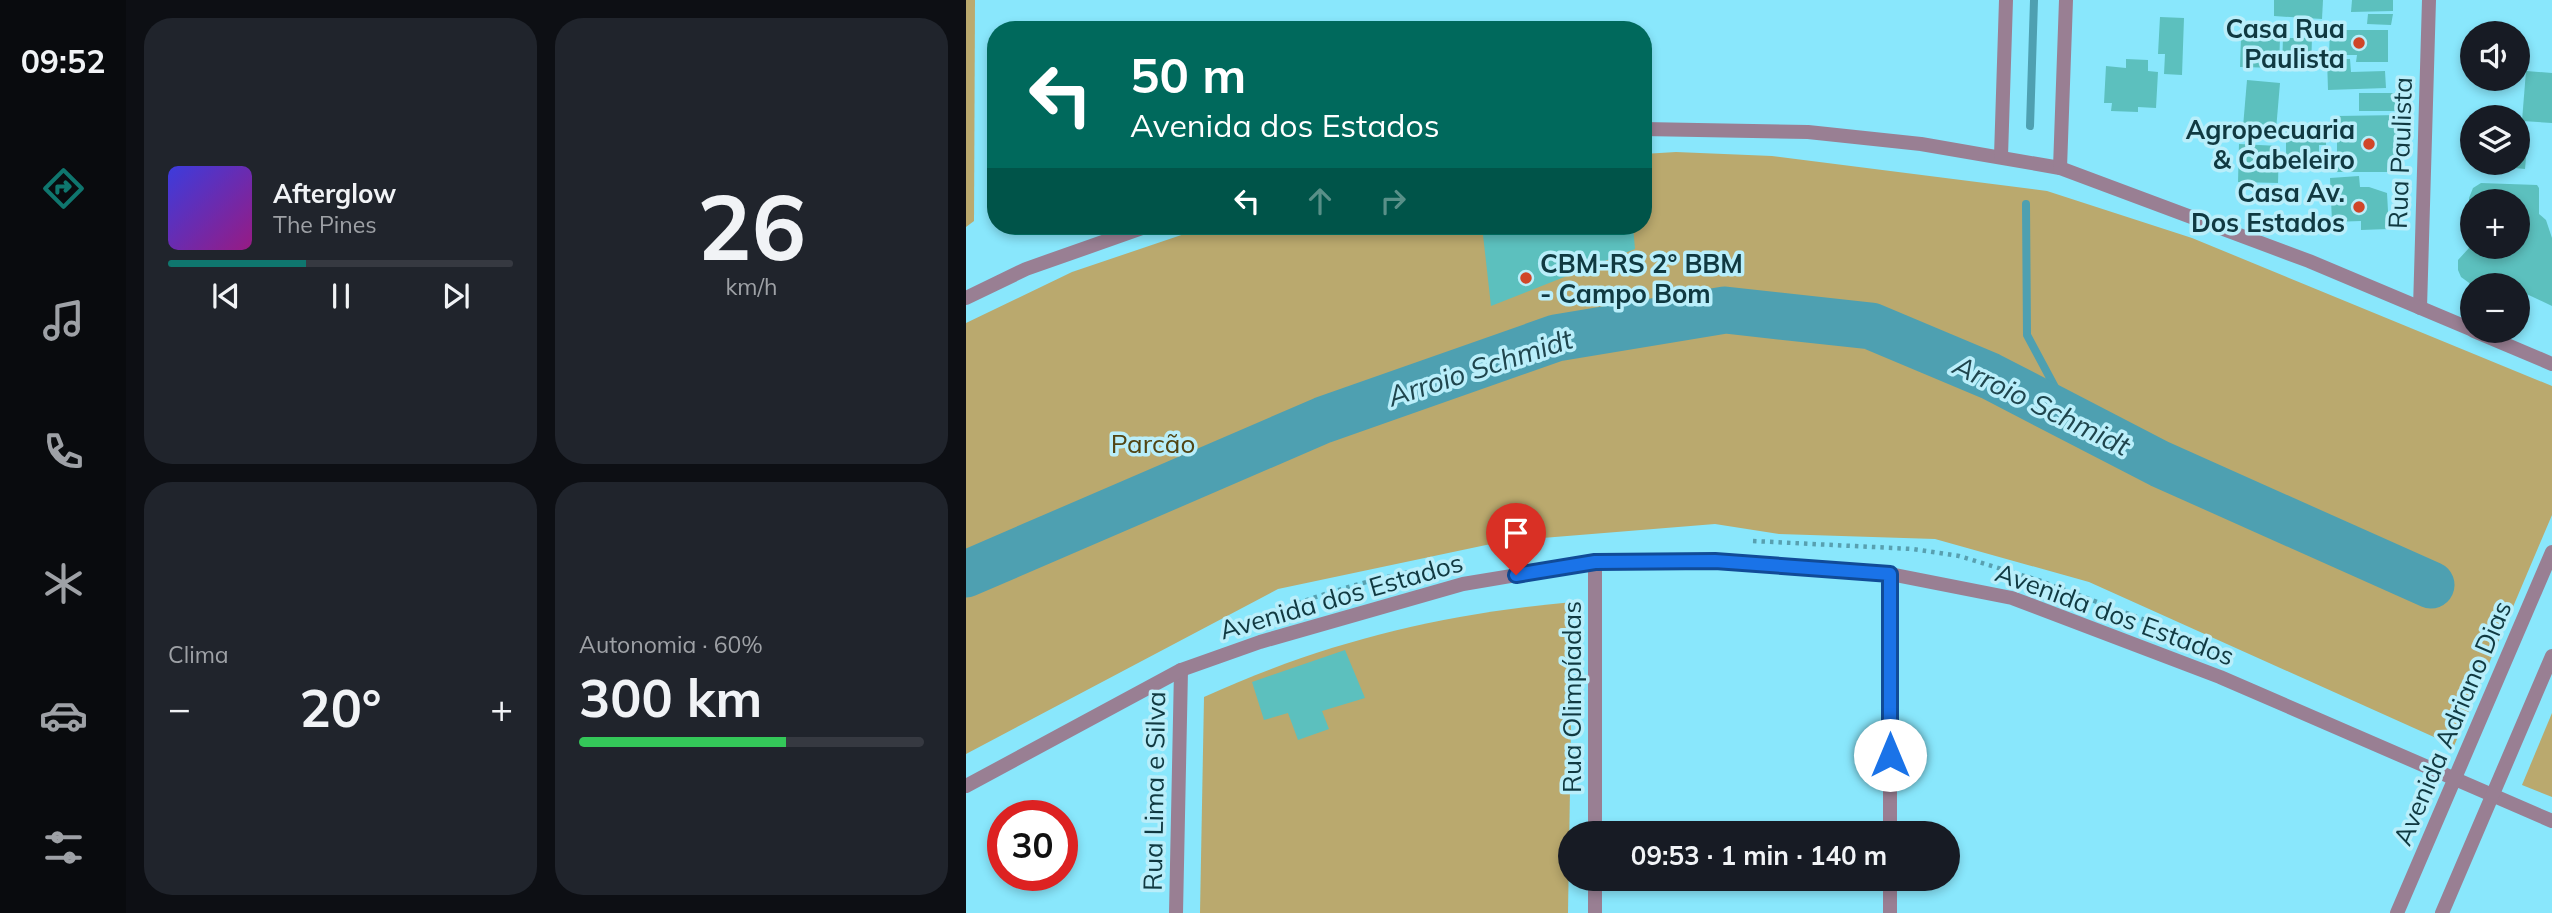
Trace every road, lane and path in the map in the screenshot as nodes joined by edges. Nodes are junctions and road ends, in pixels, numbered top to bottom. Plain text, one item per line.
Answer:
1 (2006, 0) edge
2 (2066, 0) edge
3 (2429, 0) edge
4 (1652, 129) edge
5 (2001, 156) junction
6 (2060, 168) junction
7 (1122, 235) edge
8 (966, 298) edge
9 (2420, 308) junction
10 (2460, 325) edge
11 (2502, 343) edge
12 (2552, 364) edge
13 (1746, 541) dead end
14 (2552, 552) edge
15 (1595, 562) junction
16 (1447, 566) dead end
17 (1890, 574) junction
18 (1237, 626) dead end
19 (2227, 656) dead end
20 (2552, 656) edge
21 (1181, 670) junction
22 (2454, 776) junction
23 (966, 786) edge
24 (2495, 793) junction
25 (1595, 821) edge
26 (1890, 821) edge
27 (2552, 821) edge
28 (1595, 891) edge
29 (1890, 891) edge
30 (1175, 913) edge
31 (1595, 913) edge
32 (1890, 913) edge
33 (2397, 913) edge
34 (2442, 913) edge

1 - 5 street
2 - 6 street
3 - 9 street, Rua Paulista
4 - 5 street
5 - 6 street
6 - 9 street
7 - 8 street
9 - 10 street
11 - 12 street
13 - 19 path
14 - 22 street, Avenida Adriano Dias
15 - 17 street, Avenida dos Estados
15 - 21 street, Avenida dos Estados
15 - 25 street, Rua Olimpíadas
16 - 18 path
17 - 22 street, Avenida dos Estados
17 - 26 street
20 - 24 street
21 - 23 street, Avenida dos Estados
21 - 30 street, Rua Lima e Silva
22 - 24 street, Avenida dos Estados
22 - 33 street, Avenida Adriano Dias
24 - 27 street, Avenida dos Estados
24 - 34 street
28 - 31 street
29 - 32 street

